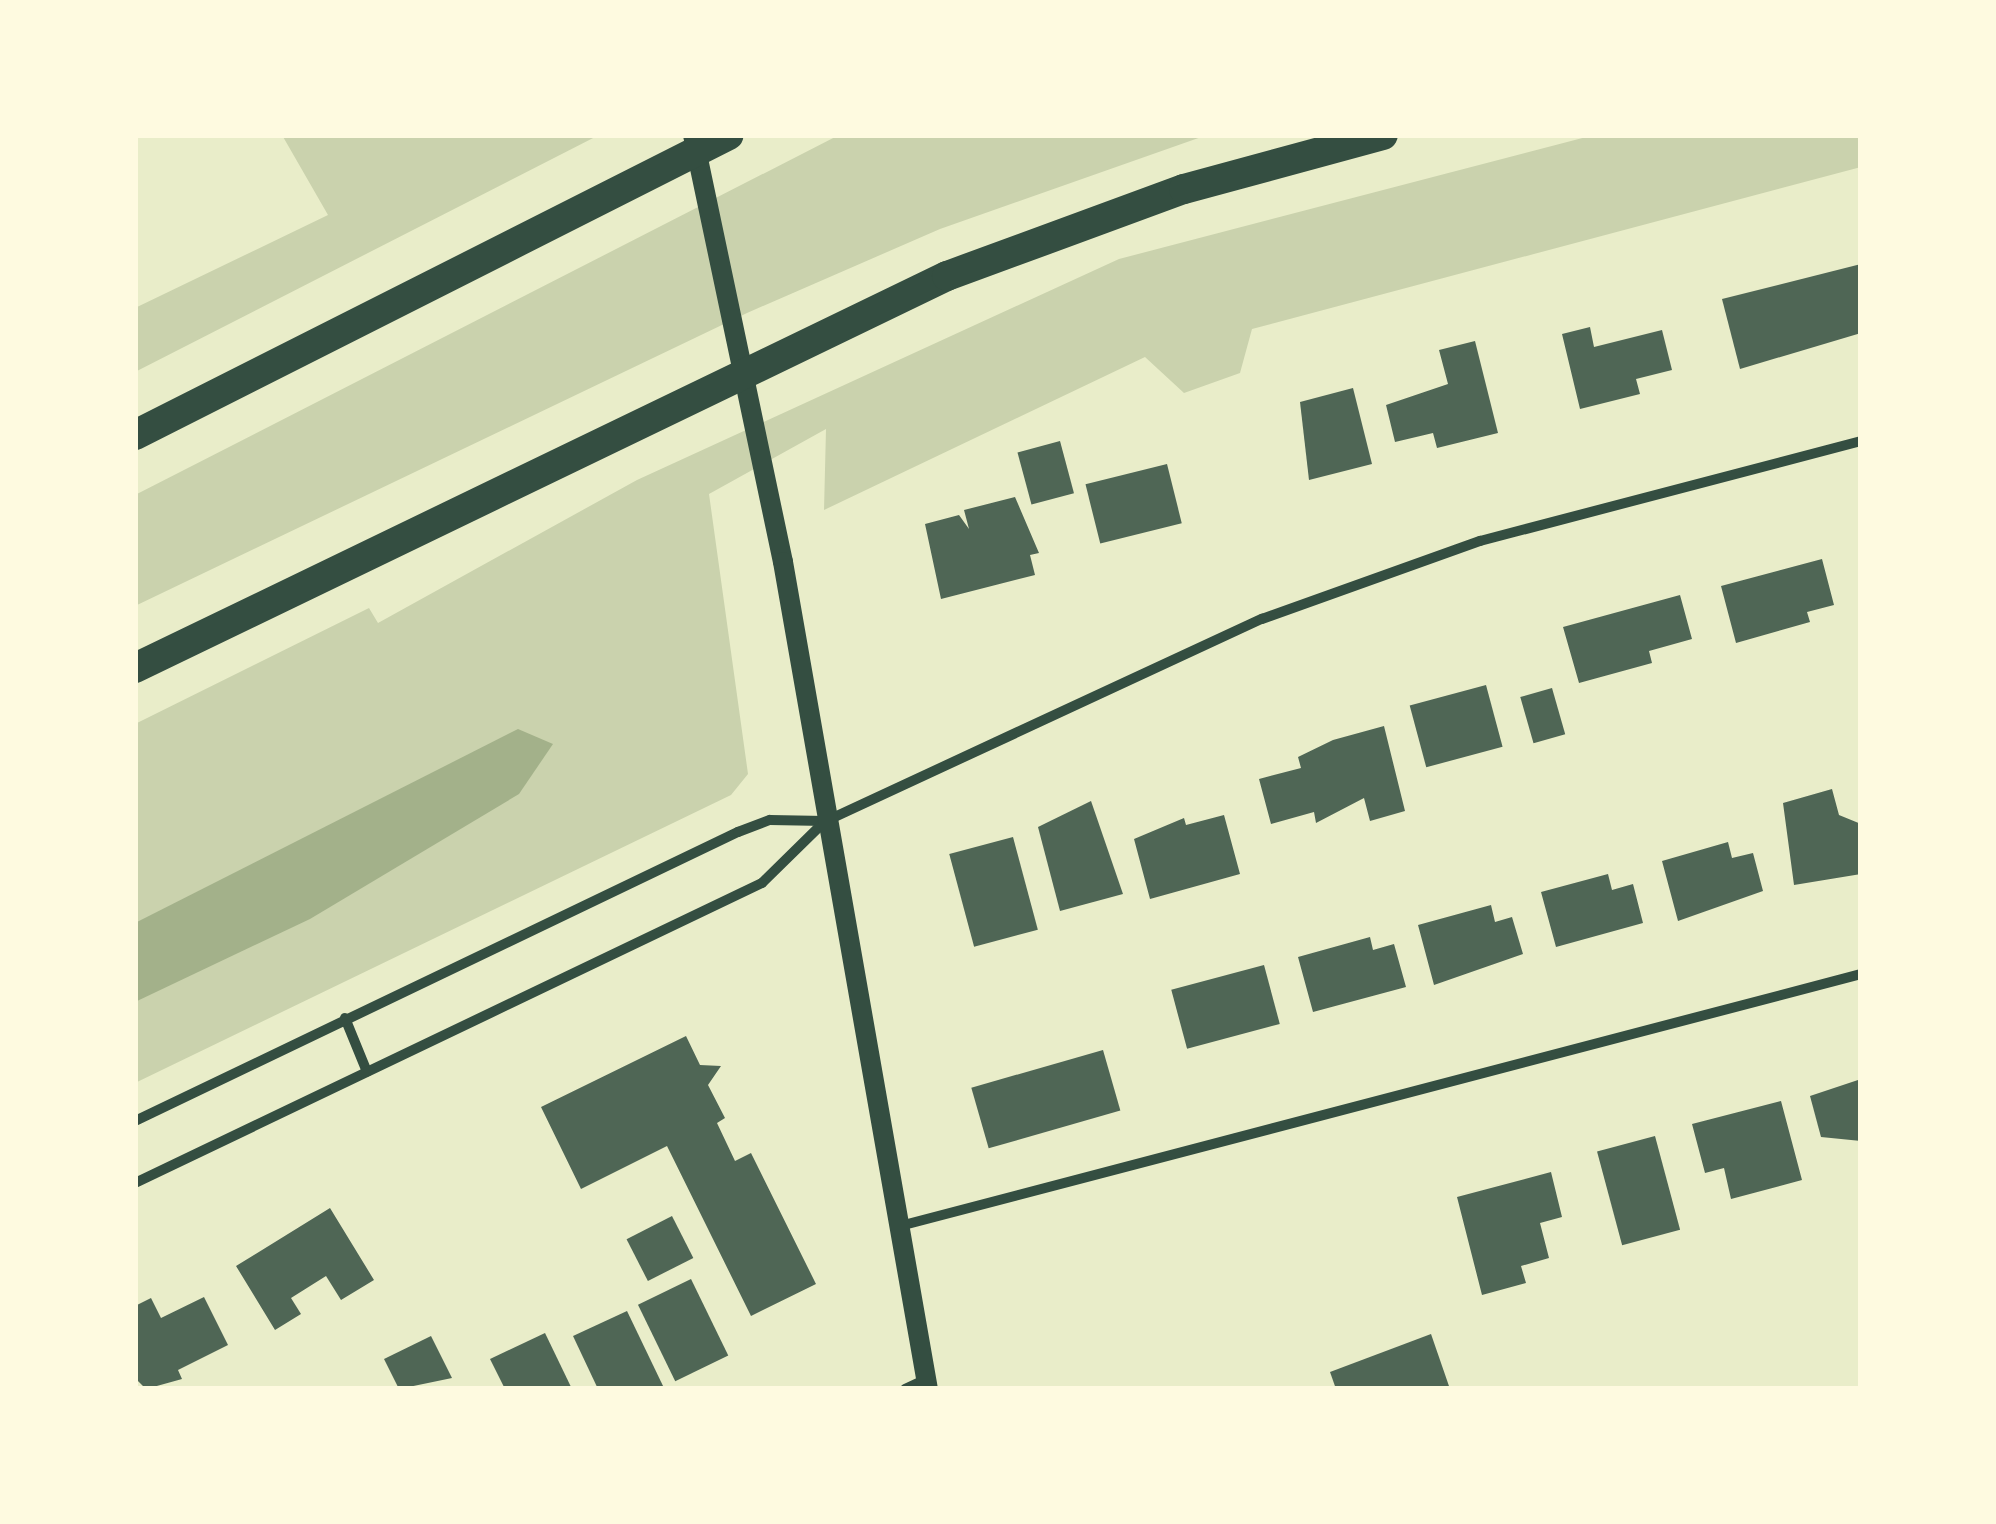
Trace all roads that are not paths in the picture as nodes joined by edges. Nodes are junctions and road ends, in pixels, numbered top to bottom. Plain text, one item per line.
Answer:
1 (693, 135) edge
2 (729, 135) edge
3 (1382, 135) edge
4 (135, 435) edge
5 (1861, 441) edge
6 (135, 668) edge
7 (825, 821) junction
8 (1861, 974) edge
9 (344, 1018) junction
10 (368, 1072) junction
11 (135, 1121) edge
12 (135, 1183) edge
13 (899, 1226) junction
14 (927, 1384) edge
15 (905, 1389) edge

1 - 7 main road
2 - 4 highway
3 - 6 highway
5 - 7 street
7 - 9 street
7 - 10 street
7 - 13 main road
8 - 13 street
9 - 10 street
9 - 11 street
10 - 12 street
13 - 14 main road
14 - 15 street

